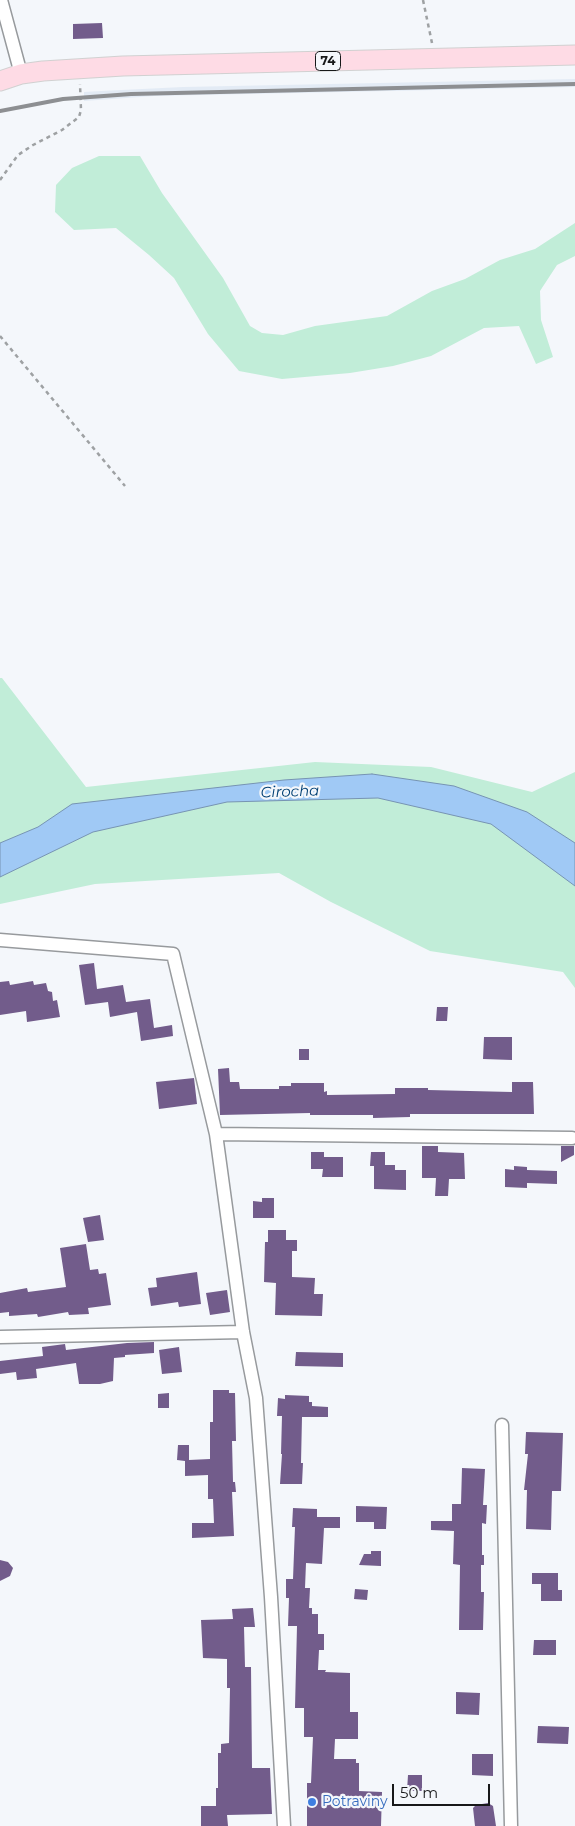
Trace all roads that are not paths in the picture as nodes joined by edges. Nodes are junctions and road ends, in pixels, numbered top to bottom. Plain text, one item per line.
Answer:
1 (1, 0) edge
2 (575, 55) edge
3 (21, 74) junction
4 (0, 80) edge
5 (0, 940) edge
6 (216, 1134) junction
7 (572, 1138) dead end
8 (243, 1332) junction
9 (0, 1336) edge
10 (502, 1425) dead end
11 (284, 1826) edge
12 (511, 1826) edge

1 - 3 street
2 - 3 main road, 74
3 - 4 main road, 74
5 - 6 street
6 - 7 street
6 - 8 street
8 - 9 street
8 - 11 street
10 - 12 street

